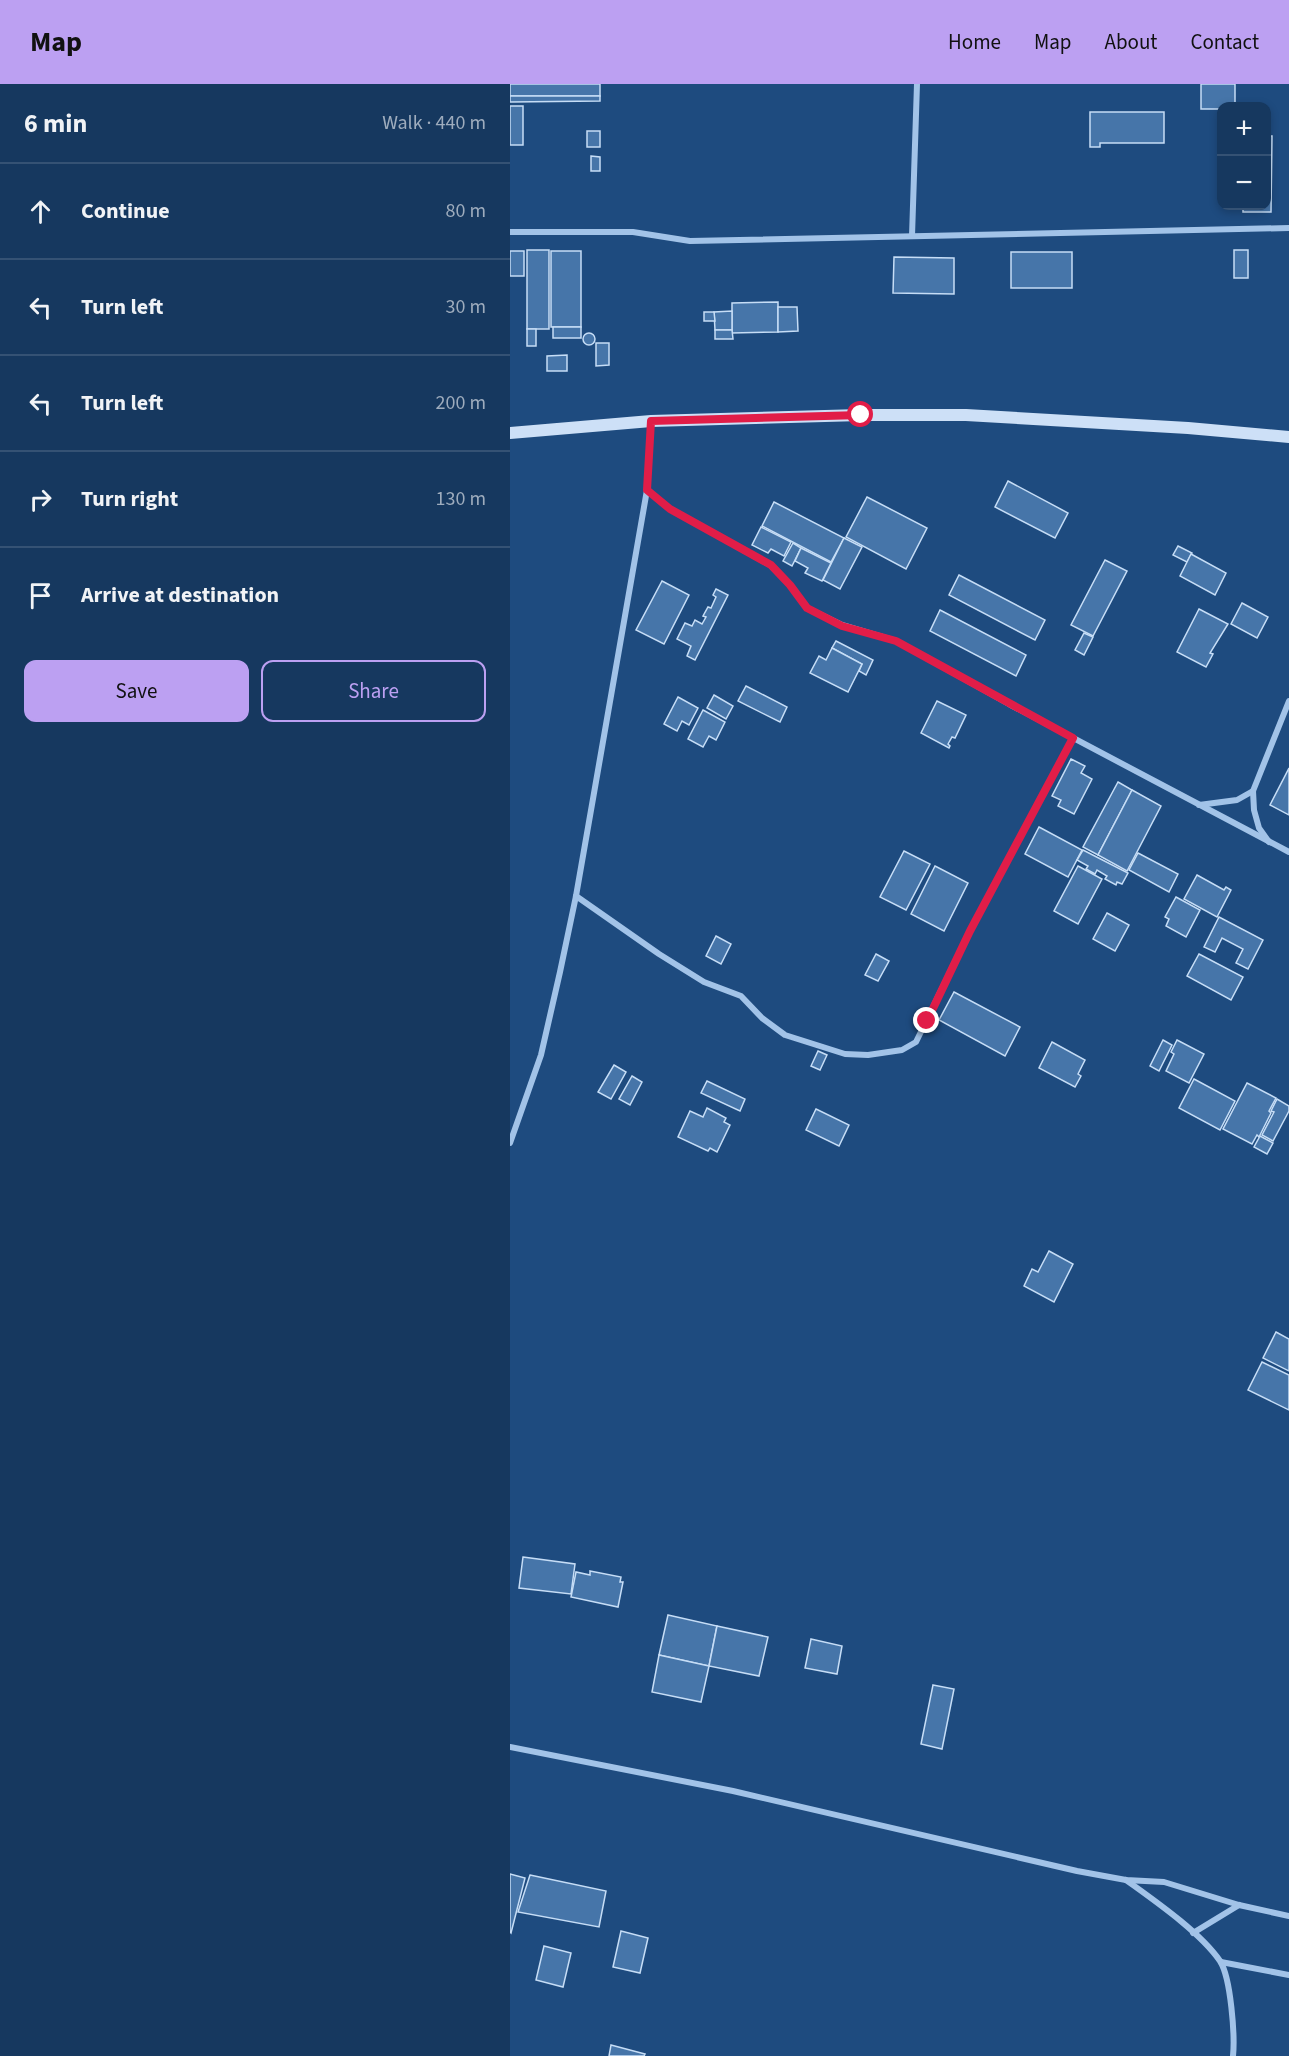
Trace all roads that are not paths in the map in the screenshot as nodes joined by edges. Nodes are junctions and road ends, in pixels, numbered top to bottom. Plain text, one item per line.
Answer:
1 (916, 84) edge
2 (1289, 228) edge
3 (510, 232) edge
4 (912, 236) junction
5 (651, 421) junction
6 (510, 433) edge
7 (1289, 437) edge
8 (647, 490) junction
9 (1289, 701) edge
10 (1073, 738) junction
11 (1252, 791) junction
12 (1199, 805) junction
13 (1270, 843) junction
14 (1289, 852) edge
15 (576, 896) junction
16 (510, 1143) edge
17 (510, 1747) edge
18 (1126, 1880) junction
19 (1239, 1905) junction
20 (1289, 1916) edge
21 (1193, 1933) junction
22 (1221, 1962) junction
23 (1289, 1975) edge
24 (1233, 2056) edge

1 - 4 street
2 - 4 street
3 - 4 street
5 - 6 main road
5 - 7 main road
5 - 8 street
8 - 10 street
8 - 15 street
9 - 11 street
10 - 12 street
10 - 15 street
11 - 12 street
11 - 13 street
12 - 13 street
13 - 14 street
15 - 16 street
17 - 18 street
18 - 19 street
18 - 21 street
19 - 20 street
19 - 21 street
21 - 22 street
22 - 23 street
22 - 24 street

